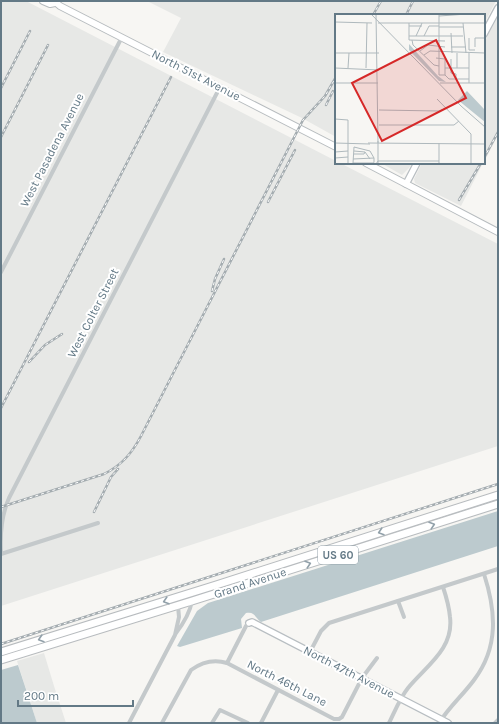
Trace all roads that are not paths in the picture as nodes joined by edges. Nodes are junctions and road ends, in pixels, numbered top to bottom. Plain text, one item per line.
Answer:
1 (43, 1) edge
2 (55, 2) edge
3 (498, 8) edge
4 (485, 32) edge
5 (122, 37) junction
6 (220, 87) junction
7 (335, 147) edge
8 (368, 164) edge
9 (416, 164) edge
10 (406, 184) junction
11 (498, 231) edge
12 (1, 272) edge
13 (498, 495) edge
14 (498, 504) edge
15 (98, 523) dead end
16 (1, 553) edge
17 (498, 569) edge
18 (484, 574) junction
19 (216, 585) junction
20 (443, 587) junction
21 (192, 601) junction
22 (398, 601) junction
23 (178, 606) junction
24 (404, 617) dead end
25 (249, 622) joint
26 (496, 623) edge
27 (174, 635) junction
28 (1, 652) edge
29 (310, 652) junction
30 (377, 658) dead end
31 (1, 660) edge
32 (227, 663) junction
33 (362, 678) junction
34 (278, 690) junction
35 (401, 699) junction
36 (498, 720) edge
37 (440, 721) edge
38 (129, 723) edge
39 (162, 723) edge
40 (212, 723) edge
41 (248, 723) edge
42 (261, 723) edge
43 (389, 723) edge
44 (448, 723) edge
45 (495, 723) edge

1 - 2 main road, North 51st Avenue
2 - 5 main road, North 51st Avenue
3 - 4 street
5 - 6 main road, North 51st Avenue
5 - 12 street, West Pasadena Avenue
6 - 7 main road, North 51st Avenue
6 - 16 street, West Colter Street
8 - 10 main road
9 - 10 street
10 - 11 main road
13 -> 19 highway, Grand Avenue / US 60
21 -> 14 highway, Grand Avenue / US 60
15 - 16 street
17 - 18 street
18 - 20 street
18 - 26 street
19 - 23 highway
19 -> 28 highway, Grand Avenue / US 60
20 - 22 street
20 - 35 street
21 - 23 highway, Grand Avenue / US 60
21 - 27 street
22 - 24 street
22 - 29 street
23 - 27 street
23 - 31 highway, Grand Avenue / US 60
25 - 29 street, North 47th Avenue
25 - 32 street
26 - 37 street
27 - 38 street
29 - 33 street, North 47th Avenue
30 - 33 street
32 - 34 street, North 46th Lane
32 - 39 street
33 - 34 street, North 46th Lane
33 - 35 street, North 47th Avenue
34 - 42 street
35 - 37 street, North 47th Avenue
35 - 43 street
36 - 45 street
37 - 44 street, North 47th Avenue
40 - 41 street

